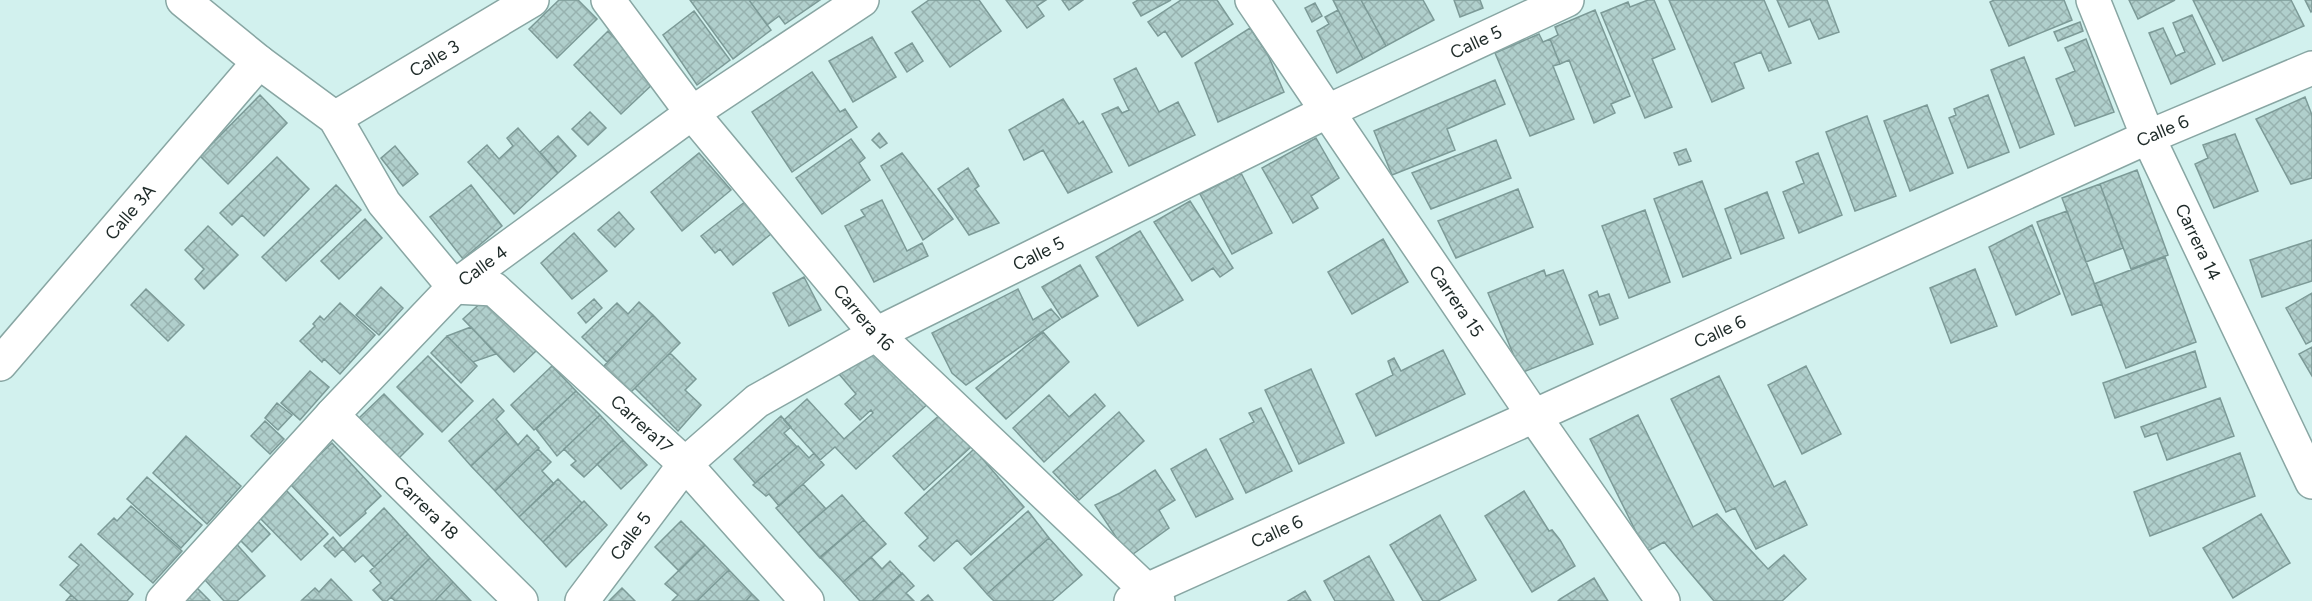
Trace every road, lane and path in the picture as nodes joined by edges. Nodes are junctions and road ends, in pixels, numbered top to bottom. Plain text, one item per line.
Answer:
1 (183, 0) edge
2 (532, 0) edge
3 (608, 0) edge
4 (862, 0) edge
5 (1252, 0) edge
6 (1567, 0) edge
7 (2093, 0) edge
8 (259, 62) junction
9 (2312, 68) edge
10 (1328, 111) junction
11 (692, 113) junction
12 (335, 118) junction
13 (2148, 136) junction
14 (454, 287) junction
15 (876, 334) junction
16 (0, 364) edge
17 (332, 415) junction
18 (1534, 416) junction
19 (685, 464) junction
20 (2312, 482) edge
21 (1145, 597) edge
22 (163, 601) edge
23 (521, 601) edge
24 (582, 601) edge
25 (807, 601) edge
26 (1663, 601) edge

1 - 8 street
2 - 12 street, Calle 3
3 - 11 street, Carrera 16
4 - 11 street, Calle 4
5 - 10 street, Carrera 15
6 - 10 street, Calle 5
7 - 13 street, Carrera 14
8 - 12 street
8 - 16 street, Calle 3A
9 - 13 street, Calle 6
10 - 15 street, Calle 5
10 - 18 street, Carrera 15
11 - 14 street, Calle 4
11 - 15 street, Carrera 16
12 - 14 street
13 - 18 street, Calle 6
13 - 20 street, Carrera 14
14 - 17 street, Calle 4
14 - 19 street, Carrera17
15 - 19 street, Calle 5
15 - 21 street, Carrera 16
17 - 22 street, Calle 4
17 - 23 street, Carrera 18
18 - 21 street, Calle 6
18 - 26 street, Carrera 15
19 - 24 street, Calle 5
19 - 25 street, Carrera17

